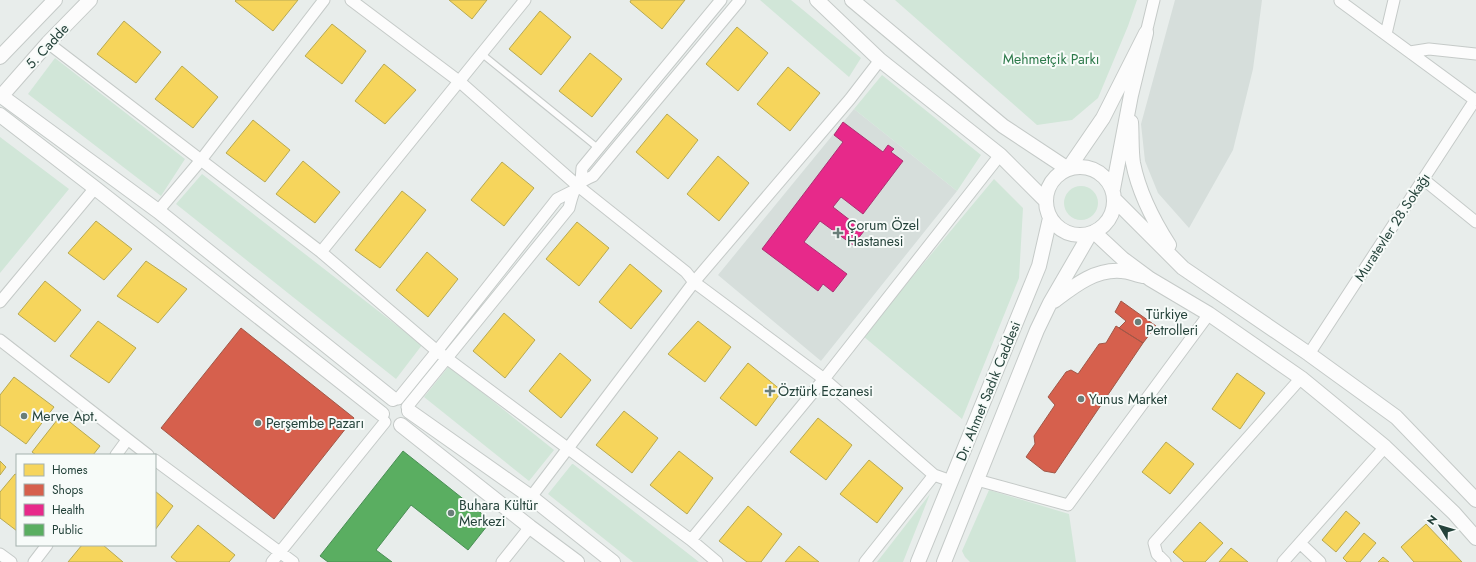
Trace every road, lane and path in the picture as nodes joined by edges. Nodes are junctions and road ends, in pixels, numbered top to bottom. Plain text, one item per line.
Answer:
1 (55, 0) edge
2 (90, 0) edge
3 (324, 0) edge
4 (351, 0) edge
5 (525, 0) edge
6 (721, 0) edge
7 (740, 0) edge
8 (817, 0) edge
9 (852, 0) edge
10 (1154, 0) edge
11 (1394, 0) edge
12 (1340, 1) dead end
13 (1146, 33) junction
14 (1386, 34) junction
15 (48, 43) junction
16 (1410, 52) junction
17 (482, 54) junction
18 (1476, 54) edge
19 (0, 57) edge
20 (880, 60) junction
21 (0, 78) edge
22 (460, 82) junction
23 (1131, 95) junction
24 (3, 98) edge
25 (1476, 99) edge
26 (0, 115) edge
27 (598, 148) junction
28 (1000, 155) junction
29 (201, 160) junction
30 (1068, 169) junction
31 (1423, 179) junction
32 (577, 186) junction
33 (95, 188) junction
34 (1114, 194) junction
35 (1046, 201) junction
36 (158, 211) junction
37 (1050, 218) junction
38 (1476, 222) edge
39 (1092, 233) junction
40 (320, 252) junction
41 (1183, 268) junction
42 (1150, 278) junction
43 (694, 282) junction
44 (0, 302) edge
45 (1050, 303) junction
46 (1208, 314) junction
47 (0, 340) edge
48 (437, 351) junction
49 (1309, 354) junction
50 (447, 358) junction
51 (1301, 378) junction
52 (824, 379) junction
53 (402, 404) junction
54 (383, 418) junction
55 (401, 425) junction
56 (127, 440) junction
57 (1385, 447) junction
58 (568, 449) junction
59 (117, 454) edge
60 (147, 454) edge
61 (156, 461) edge
62 (934, 475) junction
63 (977, 480) junction
64 (951, 481) junction
65 (531, 497) junction
66 (1476, 500) edge
67 (530, 527) junction
68 (1476, 538) edge
69 (691, 540) junction
70 (1300, 543) junction
71 (46, 546) edge
72 (281, 552) junction
73 (0, 554) edge
74 (11, 562) edge
75 (34, 562) edge
76 (272, 562) edge
77 (293, 562) edge
78 (502, 562) edge
79 (577, 562) edge
80 (613, 562) edge
81 (717, 562) edge
82 (865, 562) edge
83 (918, 562) edge
84 (944, 562) edge
85 (1165, 562) edge
86 (1283, 562) edge
87 (1320, 562) edge

1 - 19 street, 5. Cadde
2 - 15 street, 5. Cadde
3 - 29 street
4 - 22 street
5 - 17 street
6 - 27 street
7 - 32 street
8 - 20 street
9 - 30 street
10 - 13 street
11 - 14 street
12 - 14 street
13 - 23 street
13 - 30 street
14 - 16 street
15 - 24 street, 5. Cadde
15 - 29 street
16 - 18 street
16 - 25 street
17 - 22 street
17 - 27 lane
20 - 28 street
20 - 43 street
21 - 24 street
22 - 32 street
22 - 40 street
23 - 34 street
23 - 41 street
24 - 36 street
25 - 31 street, Muratevler 28.Sokağı
26 - 33 street
27 - 32 street
28 - 35 street
28 - 52 street
29 - 36 street
29 - 40 street
30 - 34 street
30 - 35 street
31 - 38 street
31 - 49 street, Muratevler 28.Sokağı
32 - 43 street
32 - 48 street
32 - 50 street
33 - 44 street
33 - 54 street
34 - 39 street
34 - 41 street
35 - 37 street
36 - 53 street
37 - 39 street
37 - 64 street, Dr. Ahmet Sadık Caddesi
39 - 42 street
39 - 45 street
40 - 48 street
41 - 49 street
42 - 45 street
42 - 46 street
43 - 52 street
43 - 58 street
45 - 63 street
46 - 51 street
46 - 63 street
47 - 56 street
48 - 50 street
48 - 53 street
49 - 66 street
50 - 53 street
50 - 58 street
51 - 57 street
51 - 85 street
52 - 62 street
52 - 69 street
53 - 54 street
53 - 55 street
53 - 65 street
54 - 55 street
54 - 72 street
55 - 67 street
56 - 59 street
56 - 60 street
57 - 68 street
57 - 70 street
58 - 65 street
58 - 69 street
61 - 72 street
62 - 64 street
62 - 82 street
63 - 84 street
64 - 83 street, Dr. Ahmet Sadık Caddesi
65 - 80 street
67 - 78 street
67 - 79 street
69 - 81 street
70 - 86 street
70 - 87 street
71 - 75 street
72 - 76 street
72 - 77 street
73 - 74 street

